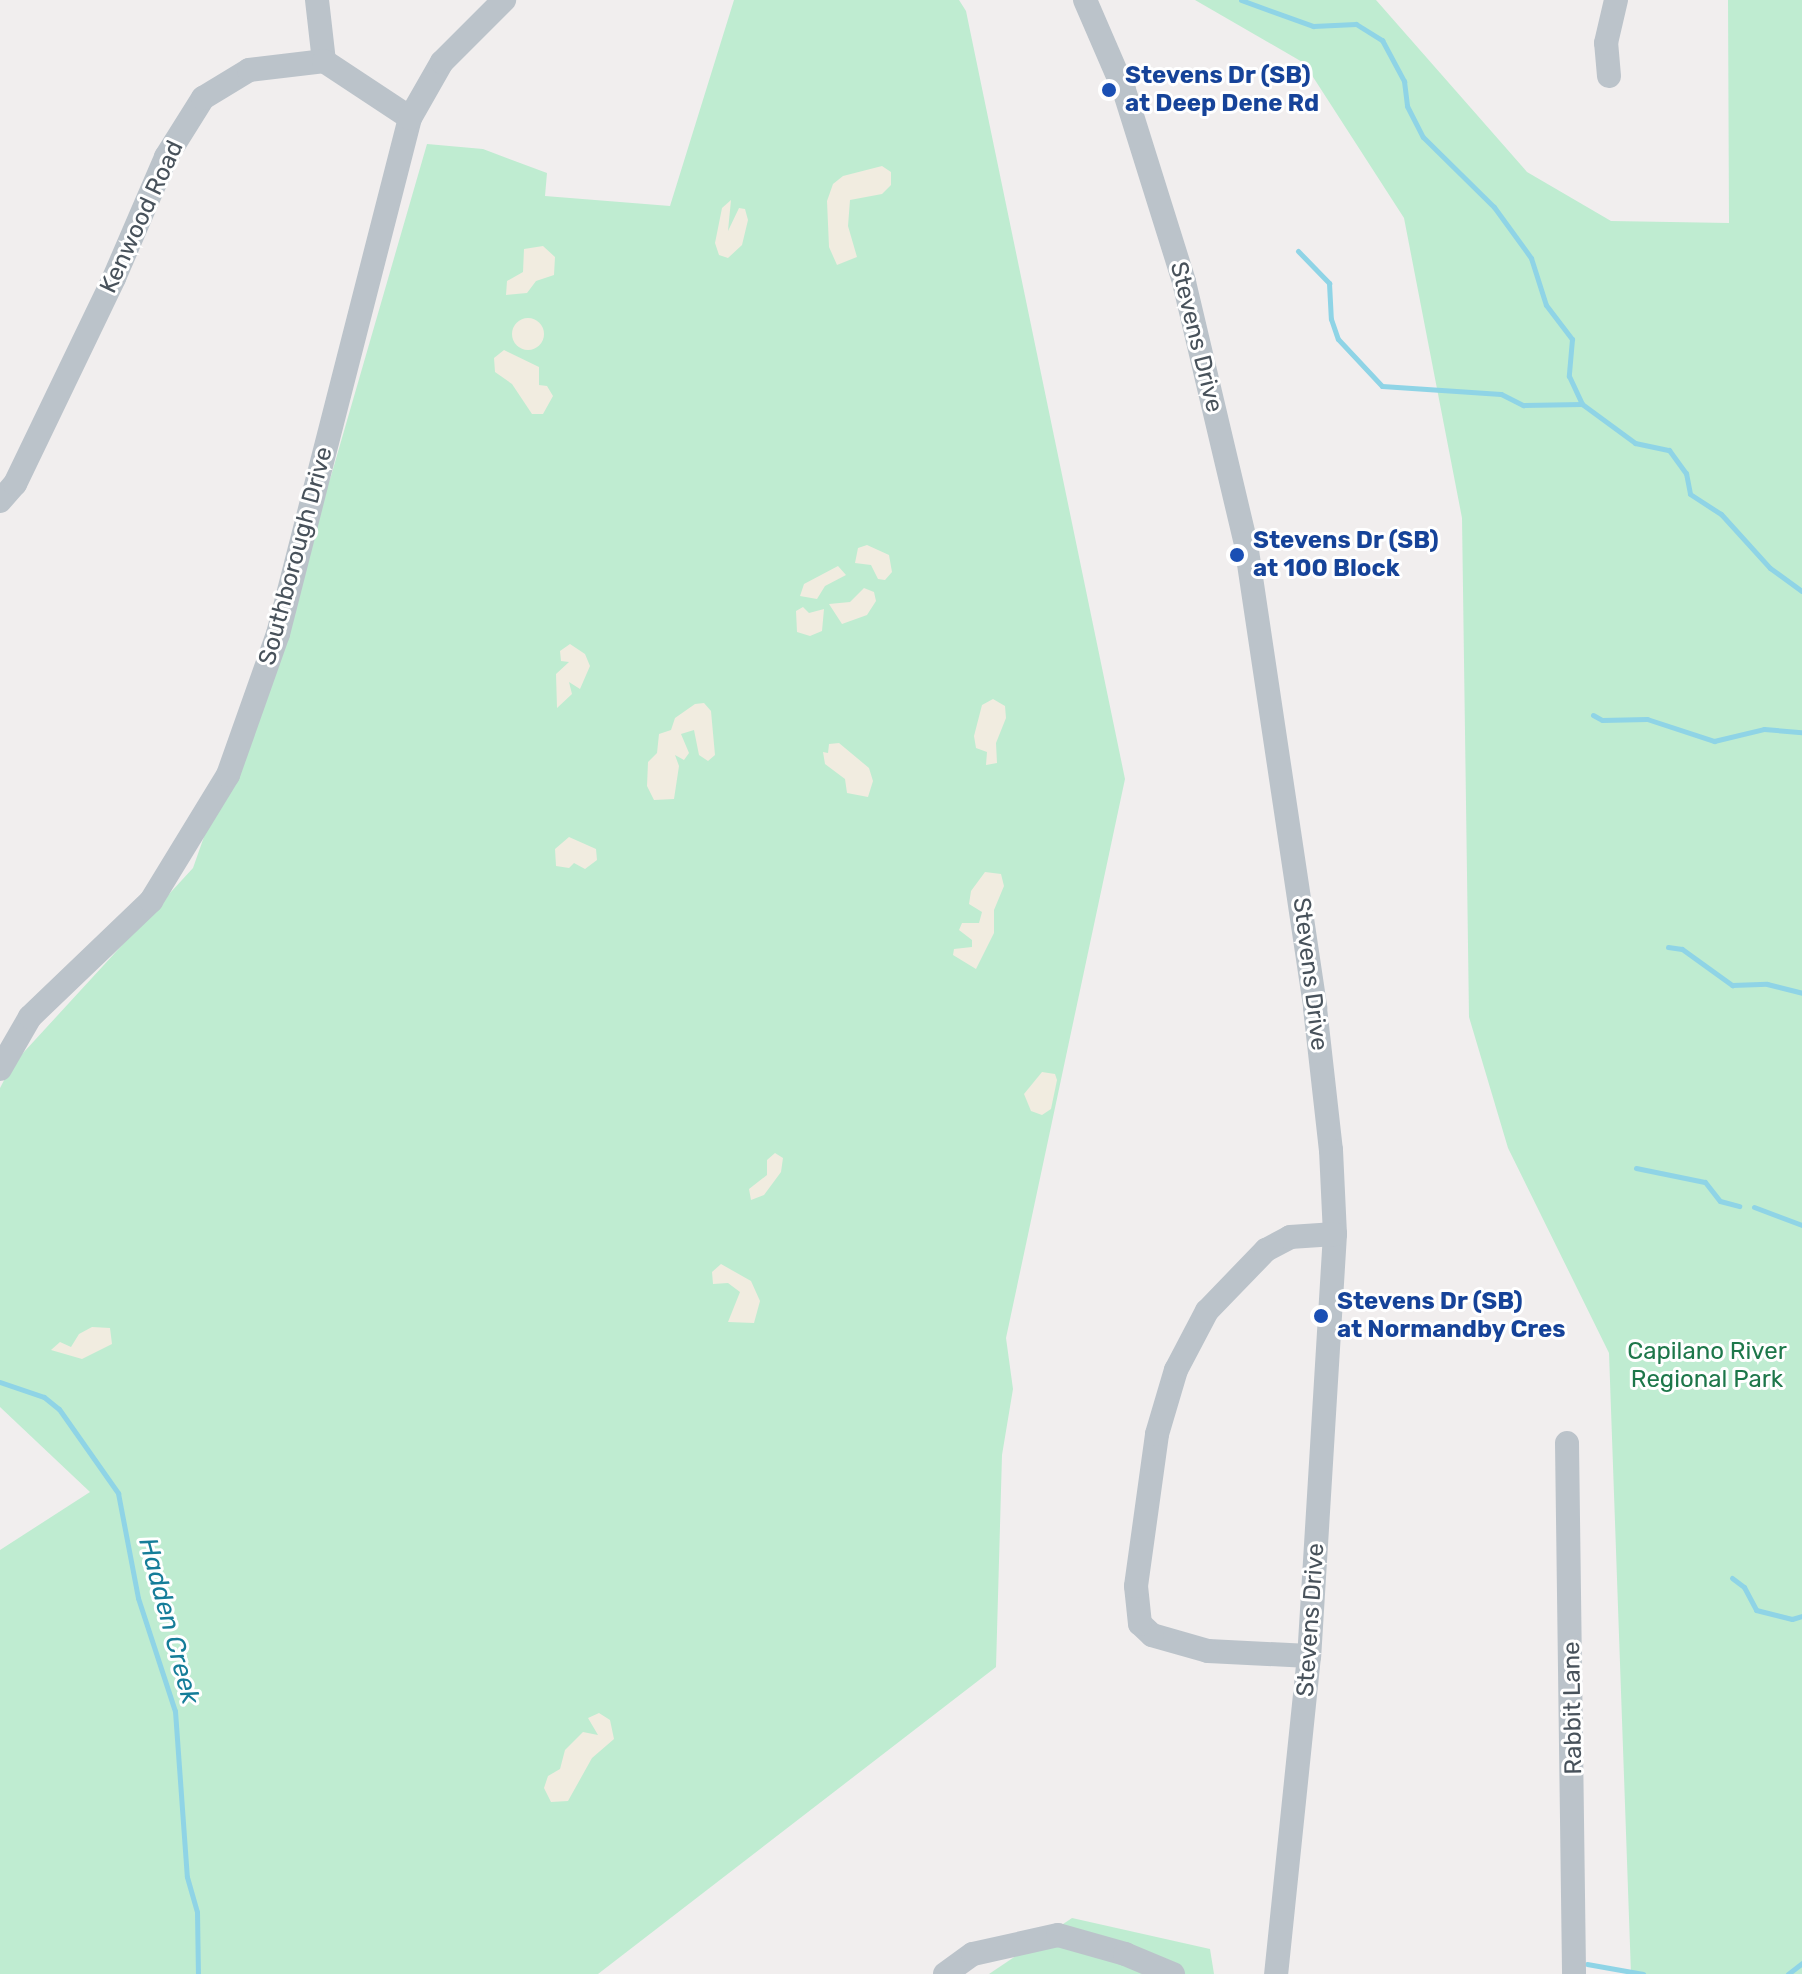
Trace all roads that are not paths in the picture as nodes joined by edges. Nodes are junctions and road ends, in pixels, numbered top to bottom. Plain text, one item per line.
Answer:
1 (317, 0) edge
2 (504, 0) edge
3 (1085, 0) edge
4 (1616, 0) edge
5 (324, 61) junction
6 (1609, 76) dead end
7 (410, 118) junction
8 (0, 501) edge
9 (0, 1069) edge
10 (1335, 1234) junction
11 (1567, 1443) dead end
12 (1309, 1656) junction
13 (945, 1974) edge
14 (1173, 1974) edge
15 (1276, 1974) edge
16 (1574, 1974) edge

1 - 5 street
2 - 7 street, Southborough Drive
3 - 10 street, Stevens Drive
4 - 6 street
5 - 7 street
5 - 8 street, Kenwood Road
7 - 9 street, Southborough Drive
10 - 12 street, Stevens Drive
10 - 12 street
11 - 16 street, Rabbit Lane
12 - 15 street, Stevens Drive
13 - 14 street

